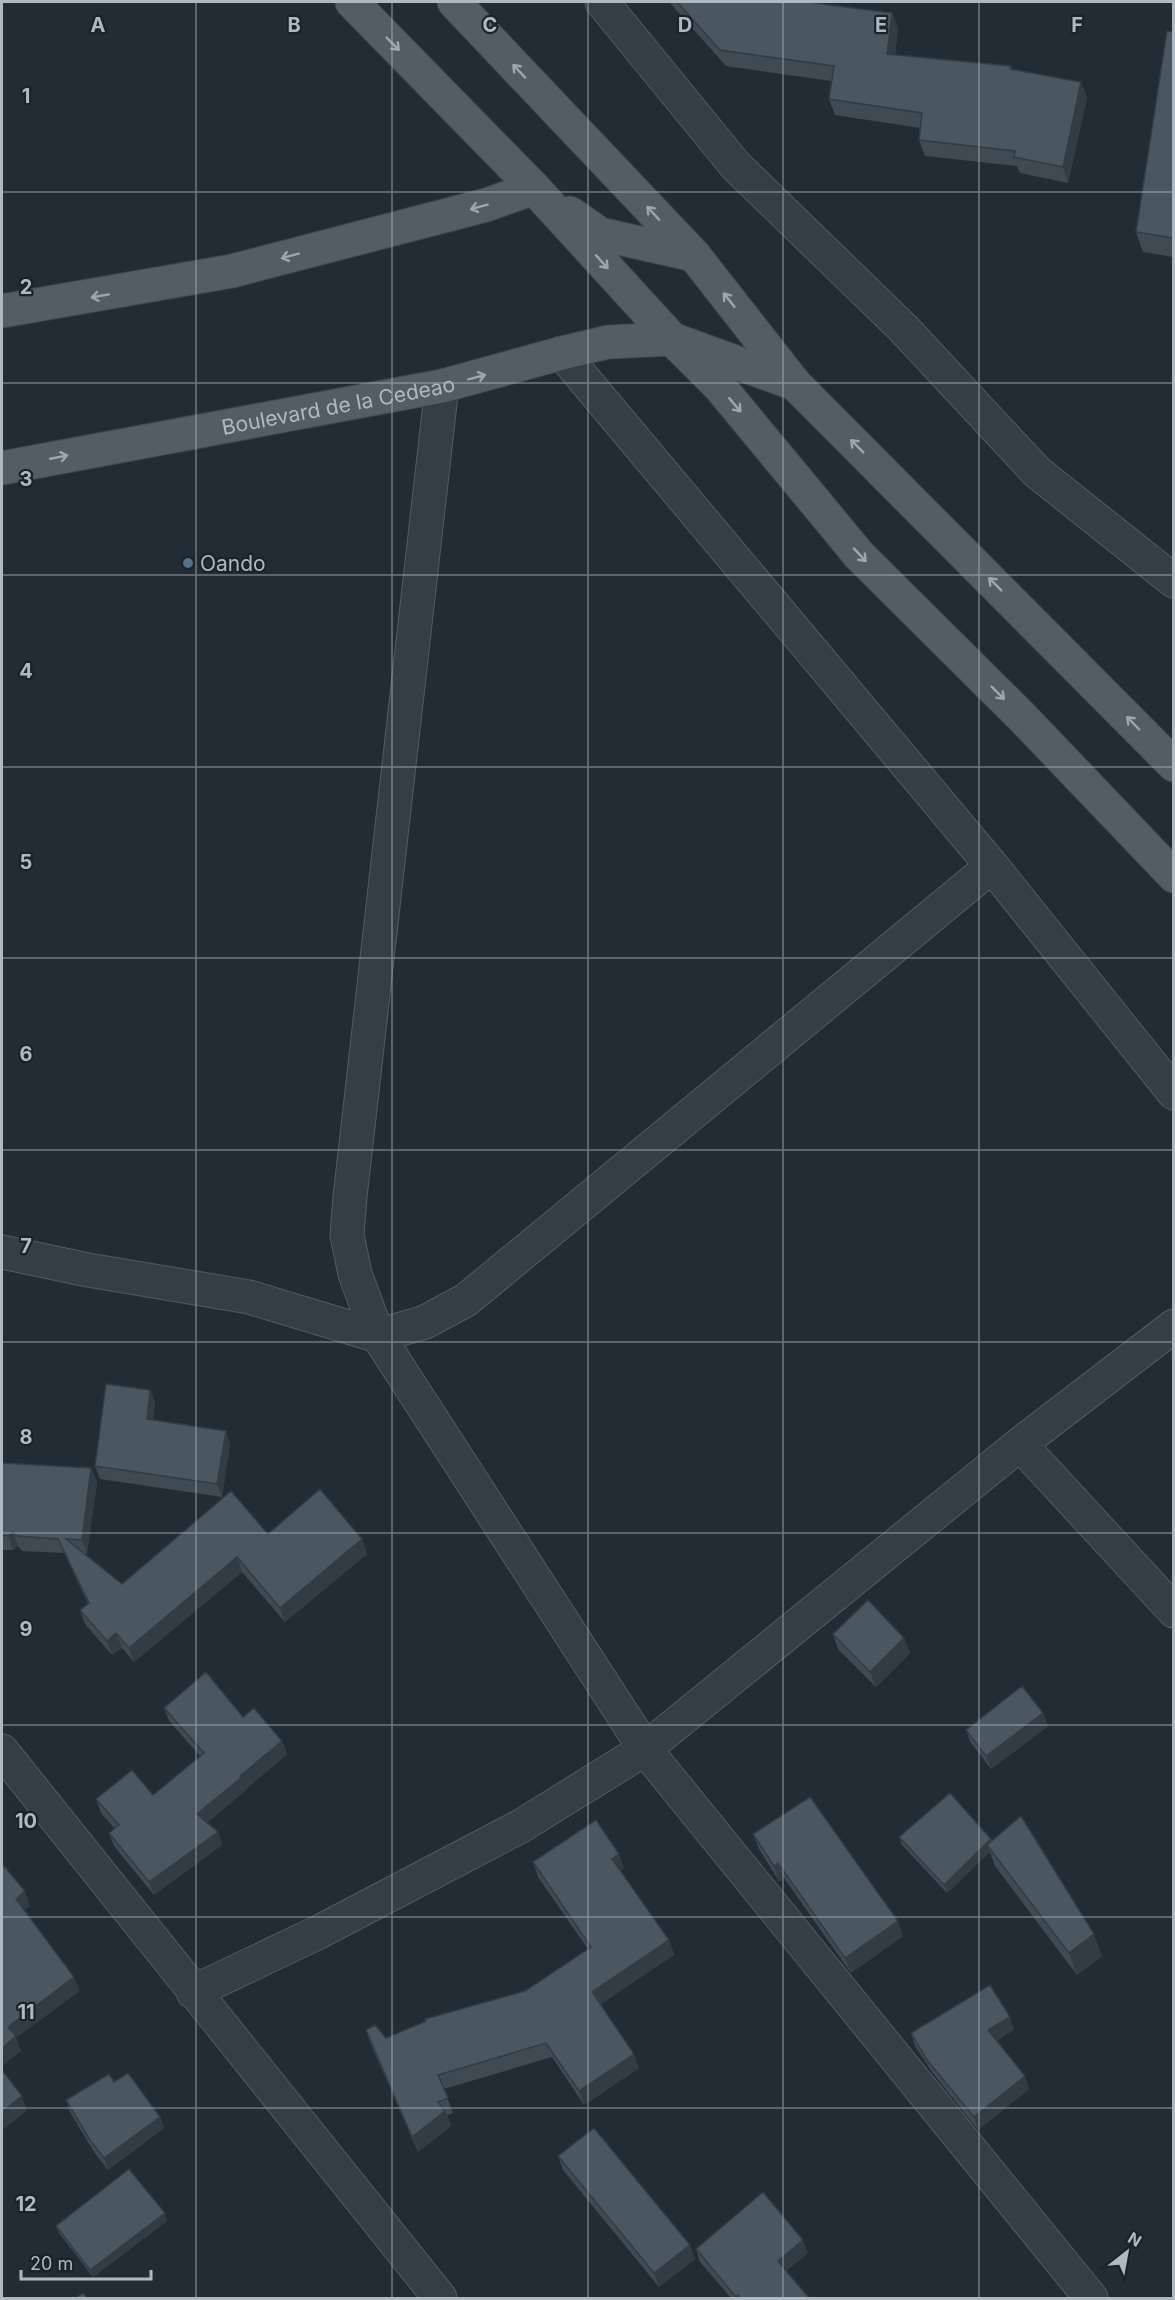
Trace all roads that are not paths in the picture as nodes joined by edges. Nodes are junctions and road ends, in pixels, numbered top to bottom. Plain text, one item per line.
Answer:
1 (352, 2) edge
2 (454, 2) edge
3 (602, 2) edge
4 (534, 188) junction
5 (693, 255) junction
6 (2, 311) edge
7 (672, 339) junction
8 (562, 353) junction
9 (795, 384) junction
10 (442, 386) junction
11 (2, 468) edge
12 (1173, 581) edge
13 (1173, 765) edge
14 (992, 866) junction
15 (1173, 876) edge
16 (1173, 1093) edge
17 (2, 1252) edge
18 (1173, 1326) edge
19 (378, 1336) junction
20 (1020, 1444) junction
21 (1173, 1611) edge
22 (645, 1749) junction
23 (2, 1751) edge
24 (193, 1992) junction
25 (440, 2298) edge
26 (1091, 2298) edge

1 -> 4 main road
5 -> 2 main road
3 - 12 street
4 - 5 main road
4 -> 6 main road
4 -> 7 main road
9 -> 5 main road
7 - 8 main road, Boulevard de la Cedeao
7 - 9 main road
7 -> 15 main road
10 -> 8 main road, Boulevard de la Cedeao
8 - 14 street
13 -> 9 main road
11 -> 10 main road, Boulevard de la Cedeao
10 - 19 street
14 - 16 street
14 - 19 street
17 - 19 street
18 - 20 street
19 - 22 street
20 - 21 street
20 - 22 street
22 - 24 street
22 - 26 street
23 - 24 street
24 - 25 street

